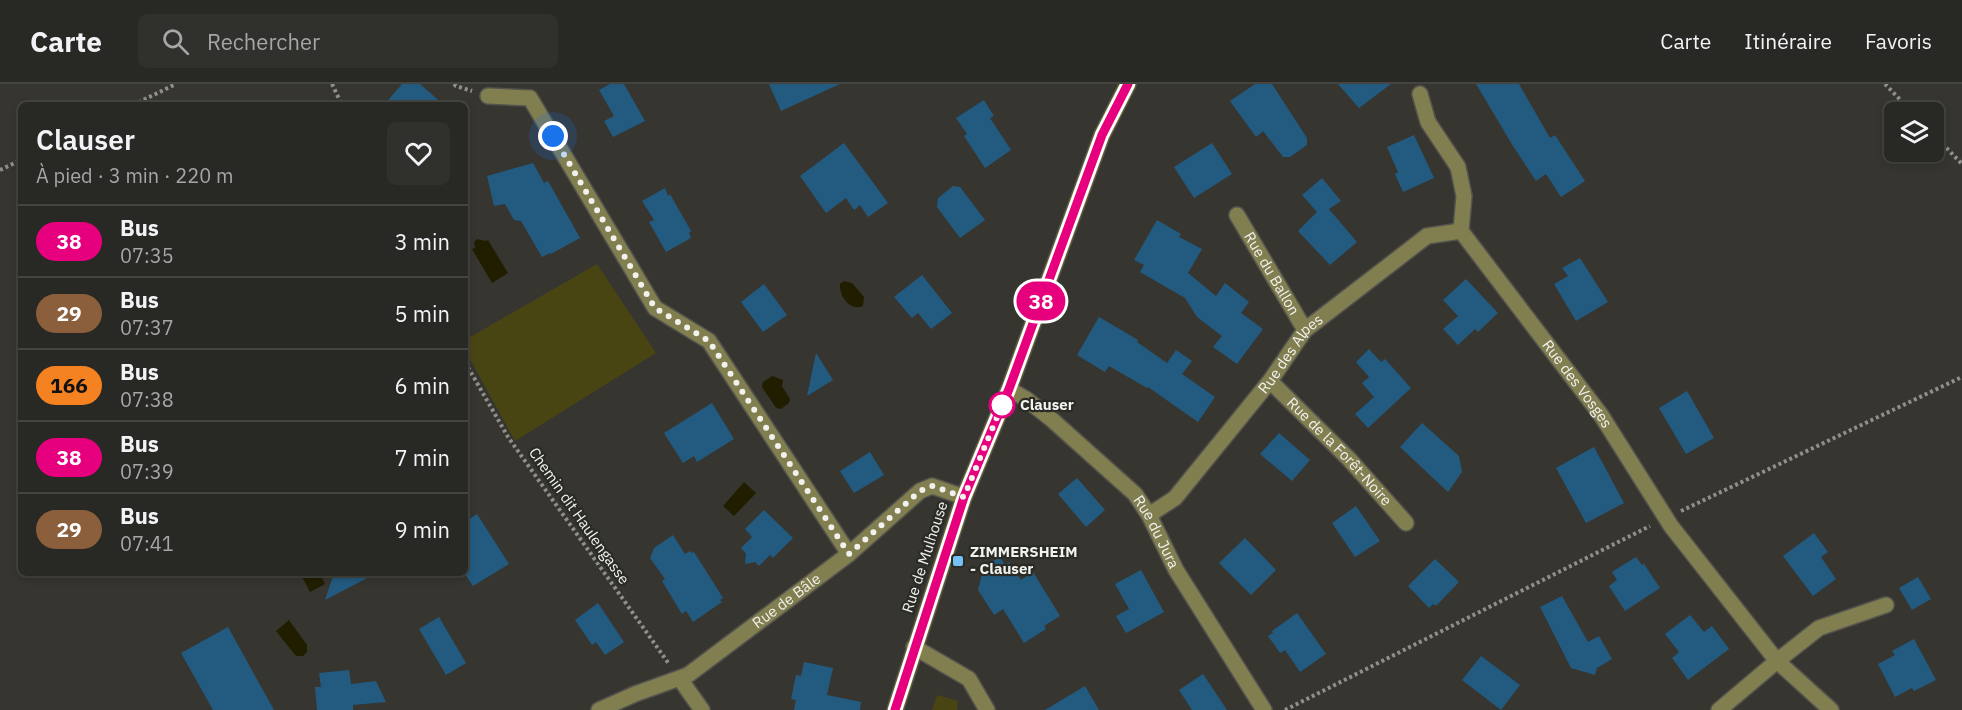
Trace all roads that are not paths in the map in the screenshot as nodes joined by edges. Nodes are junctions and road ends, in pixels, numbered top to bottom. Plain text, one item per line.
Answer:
1 (1128, 84) edge
2 (1420, 94) dead end
3 (488, 96) dead end
4 (1237, 215) dead end
5 (1461, 231) junction
6 (1305, 330) junction
7 (1270, 381) junction
8 (1009, 389) junction
9 (964, 497) junction
10 (1149, 515) junction
11 (1406, 523) dead end
12 (849, 554) junction
13 (1886, 606) dead end
14 (914, 646) junction
15 (1777, 661) junction
16 (680, 679) junction
17 (599, 710) edge
18 (702, 710) edge
19 (895, 710) edge
20 (987, 710) edge
21 (1264, 710) edge
22 (1719, 710) edge
23 (1831, 710) edge

1 - 8 main road, Rue de Mulhouse
2 - 5 street
3 - 12 street
4 - 6 street, Rue du Ballon
5 - 6 street, Rue des Alpes
5 - 15 street, Rue des Vosges
6 - 7 street, Rue des Alpes
7 - 10 street, Rue des Alpes
7 - 11 street, Rue de la Forêt-Noire
8 - 9 main road, Rue de Mulhouse
8 - 10 street, Rue du Jura
9 - 12 street, Rue de Bâle
9 - 14 main road, Rue de Mulhouse
10 - 21 street, Rue du Jura
12 - 16 street, Rue de Bâle
13 - 15 street
14 - 19 main road, Rue de Mulhouse
14 - 20 street
15 - 22 street
15 - 23 street, Rue des Vosges
16 - 17 street, Rue de Bâle
16 - 18 street

